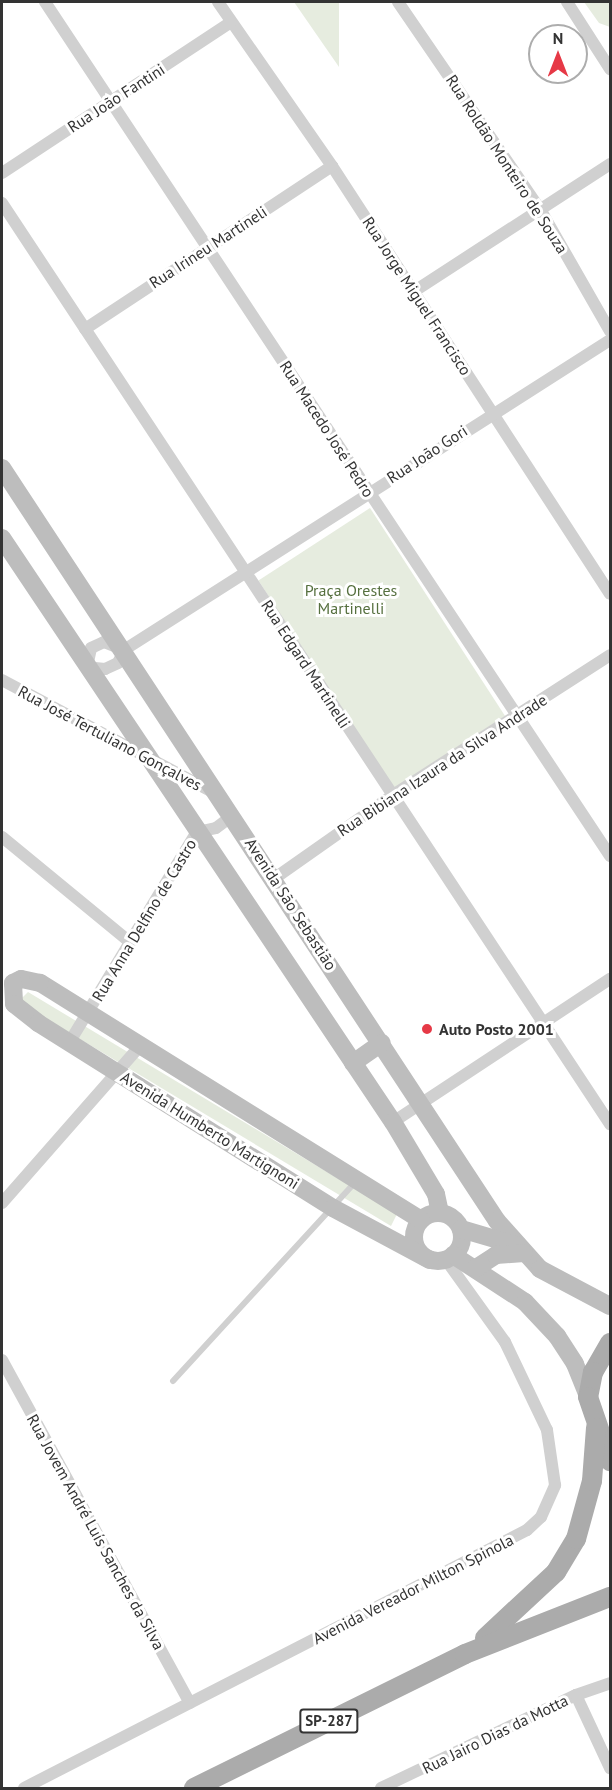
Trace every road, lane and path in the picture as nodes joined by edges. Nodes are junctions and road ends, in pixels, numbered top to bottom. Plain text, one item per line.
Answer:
1 (45, 2) edge
2 (218, 2) edge
3 (398, 2) edge
4 (567, 2) edge
5 (231, 22) junction
6 (610, 69) edge
7 (111, 101) junction
8 (610, 164) edge
9 (332, 166) junction
10 (2, 173) edge
11 (2, 203) edge
12 (540, 210) junction
13 (208, 247) junction
14 (413, 292) junction
15 (85, 328) junction
16 (610, 331) edge
17 (610, 340) edge
18 (492, 411) junction
19 (2, 468) edge
20 (369, 492) junction
21 (2, 538) edge
22 (245, 572) junction
23 (610, 594) edge
24 (124, 650) junction
25 (610, 655) edge
26 (87, 667) junction
27 (2, 680) edge
28 (518, 716) junction
29 (151, 759) junction
30 (219, 795) junction
31 (393, 795) junction
32 (233, 815) junction
33 (197, 832) junction
34 (2, 837) edge
35 (610, 856) edge
36 (275, 878) junction
37 (130, 942) junction
38 (610, 979) edge
39 (7, 984) edge
40 (87, 1014) junction
41 (544, 1023) junction
42 (69, 1043) junction
43 (382, 1043) junction
44 (139, 1047) junction
45 (353, 1063) junction
46 (120, 1073) junction
47 (419, 1104) junction
48 (393, 1122) junction
49 (610, 1124) edge
50 (356, 1180) junction
51 (2, 1203) edge
52 (333, 1208) junction
53 (440, 1213) junction
54 (421, 1220) junction
55 (460, 1229) junction
56 (522, 1250) junction
57 (443, 1258) junction
58 (476, 1268) junction
59 (610, 1306) edge
60 (610, 1343) edge
61 (2, 1360) edge
62 (173, 1381) dead end
63 (588, 1397) junction
64 (596, 1428) junction
65 (610, 1461) edge
66 (610, 1597) edge
67 (465, 1654) junction
68 (610, 1683) edge
69 (576, 1695) junction
70 (190, 1704) junction
71 (610, 1768) edge
72 (24, 1788) edge
73 (194, 1788) edge
74 (381, 1788) edge

1 - 7 street, Rua Macedo José Pedro
2 - 5 street, Rua Jorge Miguel Francisco
3 - 12 street, Rua Roldão Monteiro de Souza
4 - 6 street
5 - 7 street, Rua João Fantini
5 - 9 street, Rua Jorge Miguel Francisco
7 - 10 street, Rua João Fantini
7 - 13 street, Rua Macedo José Pedro
8 - 12 street
9 - 13 street, Rua Irineu Martineli
9 - 14 street, Rua Jorge Miguel Francisco
11 - 15 street, Rua Edgard Martinelli
12 - 14 street
12 - 16 street, Rua Roldão Monteiro de Souza
13 - 15 street, Rua Irineu Martineli
13 - 20 street, Rua Macedo José Pedro
14 - 18 street, Rua Jorge Miguel Francisco
15 - 22 street, Rua Edgard Martinelli
17 - 18 street, Rua João Gori
18 - 20 street, Rua João Gori
18 - 23 street, Rua Jorge Miguel Francisco
19 - 24 main road, Avenida São Sebastião
20 - 22 street, Rua João Gori
20 - 28 street, Rua Macedo José Pedro
21 - 26 main road
22 - 24 street, Rua João Gori
22 - 31 street, Rua Edgard Martinelli
24 - 26 street, Rua João Gori
24 - 26 street
24 - 30 main road, Avenida São Sebastião
25 - 28 street, Rua Bibiana Izaura da Silva Andrade
26 - 29 main road
27 - 29 street, Rua José Tertuliano Gonçalves
28 - 31 street, Rua Bibiana Izaura da Silva Andrade
28 - 35 street, Rua Macedo José Pedro
29 - 30 street, Rua José Tertuliano Gonçalves
29 - 33 main road
30 - 32 main road, Avenida São Sebastião
31 - 36 street, Rua Bibiana Izaura da Silva Andrade
31 - 41 street, Rua Edgard Martinelli
32 - 33 street, Rua Anna Delfino de Castro
32 - 36 main road, Avenida São Sebastião
33 - 37 street, Rua Anna Delfino de Castro
33 - 45 main road
34 - 37 street
36 - 43 main road, Avenida São Sebastião
37 - 40 street, Rua Anna Delfino de Castro
38 - 41 street
39 - 40 main road, Avenida Humberto Martignoni
39 - 42 main road, Avenida Humberto Martignoni
40 - 42 street, Rua Anna Delfino de Castro
40 - 44 main road, Avenida Humberto Martignoni
41 - 47 street
41 - 49 street, Rua Edgard Martinelli
42 - 46 main road, Avenida Humberto Martignoni
43 - 45 main road
43 - 47 main road, Avenida São Sebastião
44 - 46 street
44 - 50 main road, Avenida Humberto Martignoni
45 - 48 main road
46 - 51 street
46 - 52 main road, Avenida Humberto Martignoni
47 - 48 street
47 - 56 main road, Avenida São Sebastião
48 - 53 main road
50 - 52 lane
50 - 54 main road, Avenida Humberto Martignoni
52 - 57 main road, Avenida Humberto Martignoni
52 - 62 lane
53 - 54 main road
53 - 55 main road
54 - 57 main road
55 - 56 main road
55 - 57 main road
56 - 58 main road
56 - 59 main road, Avenida São Sebastião
57 - 58 main road, Avenida Humberto Martignoni
57 - 70 street, Avenida Vereador Milton Spinola
58 - 63 main road, Avenida Humberto Martignoni
60 - 63 main road
61 - 70 street, Rua Jovem André Luís Sanches da Silva
63 - 64 main road
64 - 65 main road
64 - 67 main road, SP-287
66 - 67 main road, SP-287
67 - 73 main road, SP-287
68 - 69 street, Rua Jairo Dias da Motta
69 - 71 street
69 - 74 street, Rua Jairo Dias da Motta
70 - 72 street, Avenida Vereador Milton Spinola

